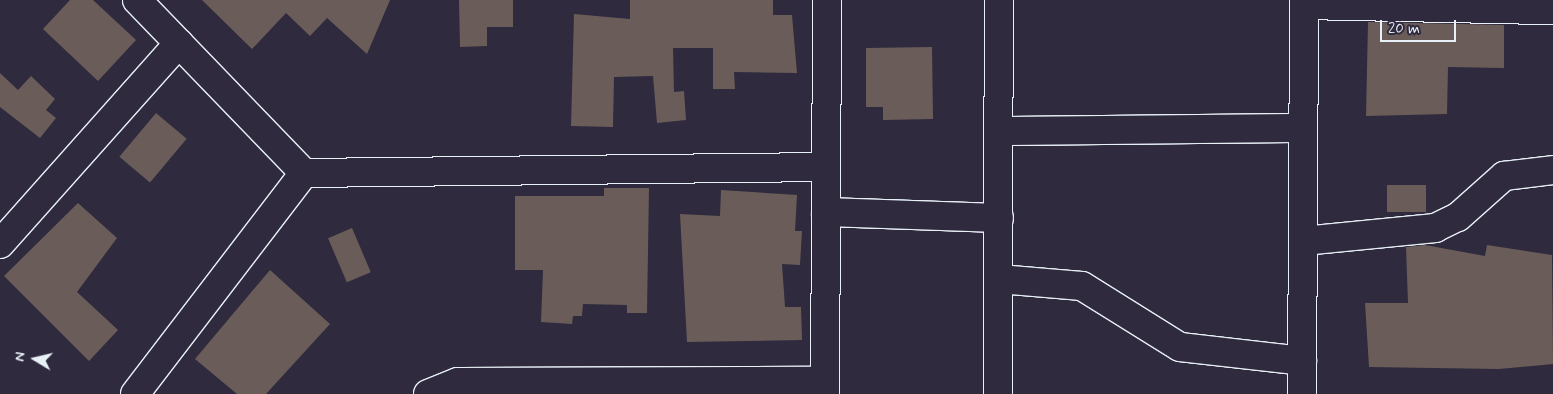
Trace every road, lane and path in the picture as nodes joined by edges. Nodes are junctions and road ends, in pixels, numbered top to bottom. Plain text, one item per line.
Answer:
1 (137, 0) edge
2 (827, 0) edge
3 (999, 0) edge
4 (1304, 3) edge
5 (1553, 10) edge
6 (179, 42) junction
7 (1303, 128) junction
8 (999, 131) junction
9 (826, 168) junction
10 (1553, 170) edge
11 (304, 173) junction
12 (826, 212) junction
13 (999, 218) junction
14 (1303, 241) junction
15 (0, 244) edge
16 (999, 279) junction
17 (1302, 361) junction
18 (604, 386) edge
19 (825, 387) edge
20 (135, 394) edge
21 (428, 394) edge
22 (998, 394) edge
23 (1302, 394) edge

1 - 6 street
2 - 9 street
3 - 8 street
4 - 5 street
4 - 7 street
6 - 11 street
6 - 15 street
7 - 8 street
7 - 14 street
8 - 13 street
9 - 11 street
9 - 12 street
10 - 14 street
11 - 20 street
12 - 13 street
12 - 19 street
13 - 16 street
14 - 17 street
16 - 17 street
16 - 22 street
17 - 23 street
18 - 19 street
18 - 21 street

